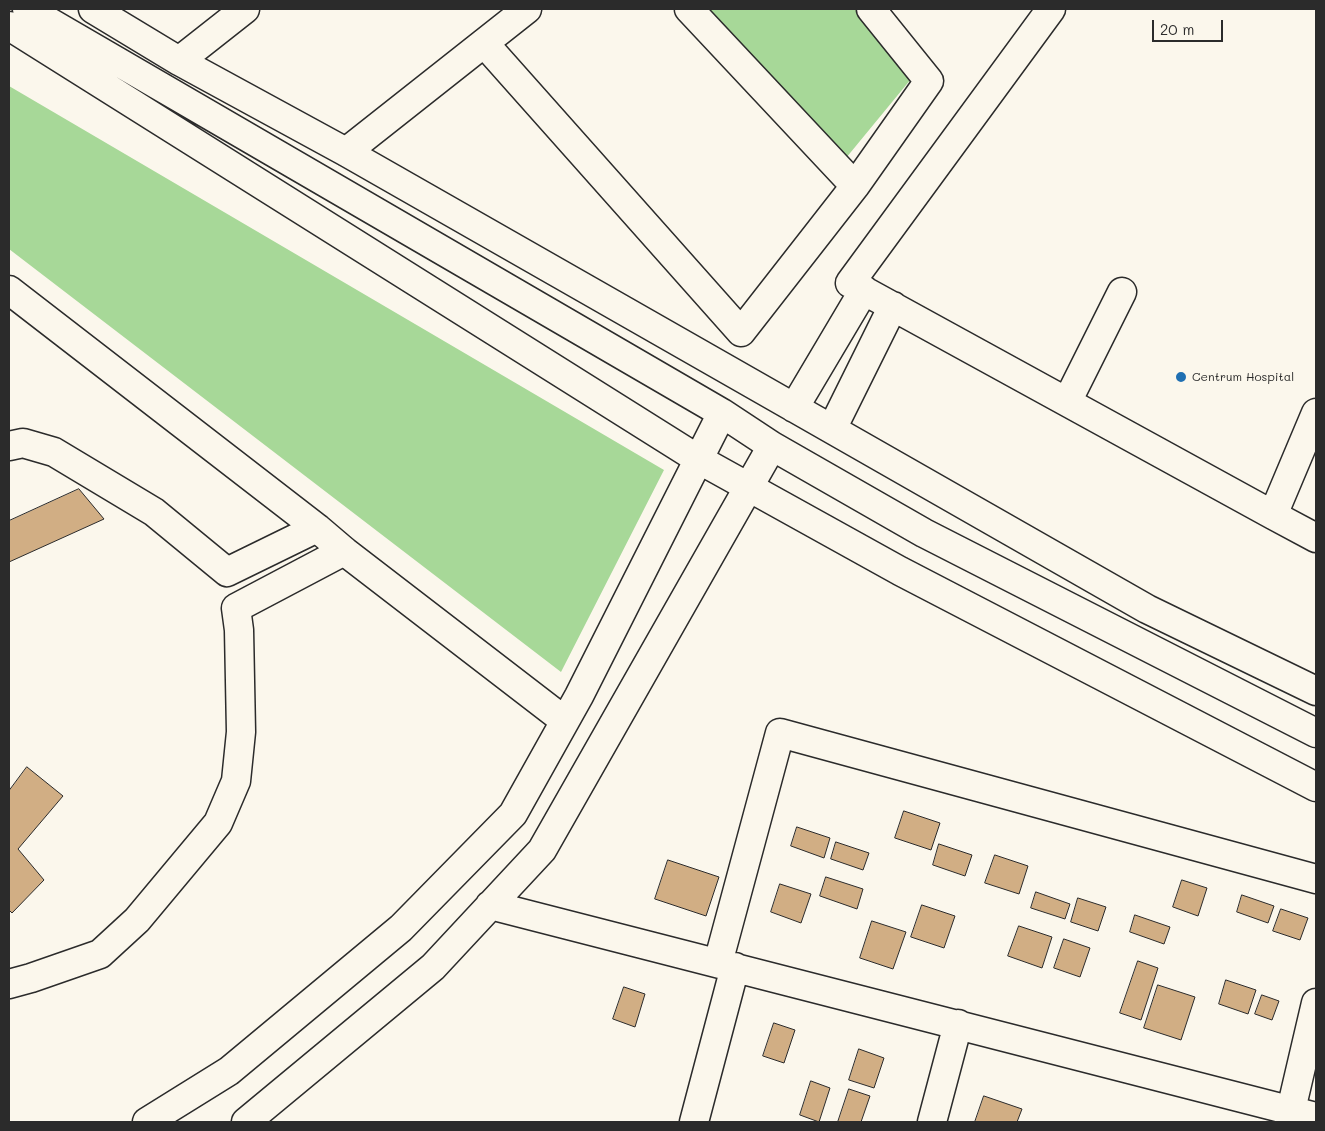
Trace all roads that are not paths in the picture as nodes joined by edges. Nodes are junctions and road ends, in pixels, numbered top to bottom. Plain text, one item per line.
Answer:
1 (27, 9) edge
2 (245, 9) edge
3 (526, 9) edge
4 (689, 9) edge
5 (871, 9) edge
6 (1051, 9) edge
7 (100, 10) edge
8 (9, 26) edge
9 (484, 43) junction
10 (179, 61) junction
11 (346, 152) junction
12 (855, 186) junction
13 (9, 290) edge
14 (864, 290) junction
15 (1122, 292) dead end
16 (893, 306) junction
17 (1067, 402) junction
18 (794, 408) junction
19 (722, 413) junction
20 (1316, 413) edge
21 (832, 429) junction
22 (9, 446) edge
23 (772, 446) junction
24 (698, 459) junction
25 (748, 486) junction
26 (1273, 515) junction
27 (317, 528) junction
28 (1316, 538) edge
29 (344, 551) junction
30 (1316, 692) edge
31 (566, 721) junction
32 (1316, 733) edge
33 (1316, 787) edge
34 (1316, 879) edge
35 (490, 905) junction
36 (726, 965) junction
37 (9, 984) edge
38 (1316, 1003) edge
39 (958, 1024) junction
40 (1303, 1113) edge
41 (147, 1122) edge
42 (246, 1122) edge
43 (694, 1122) edge
44 (932, 1122) edge

1 - 19 street
2 - 10 street
3 - 9 street
4 - 12 street
5 - 12 street
6 - 14 street
7 - 10 street
8 - 24 street
9 - 11 street
9 - 12 street
10 - 11 street
11 - 18 street
13 - 27 street
14 - 16 street
14 - 18 street
15 - 17 street
16 - 17 street
16 - 21 street
17 - 26 street
18 - 21 street
19 - 23 street
19 - 24 street
20 - 26 street
21 - 30 street
22 - 27 street
23 - 25 street
23 - 32 street
24 - 25 street
24 - 31 street
25 - 33 street
25 - 35 street
26 - 28 street
27 - 29 street
29 - 31 street
29 - 37 street
31 - 41 street
34 - 36 street
35 - 36 street
35 - 42 street
36 - 39 street
36 - 43 street
38 - 40 street
39 - 40 street
39 - 44 street

